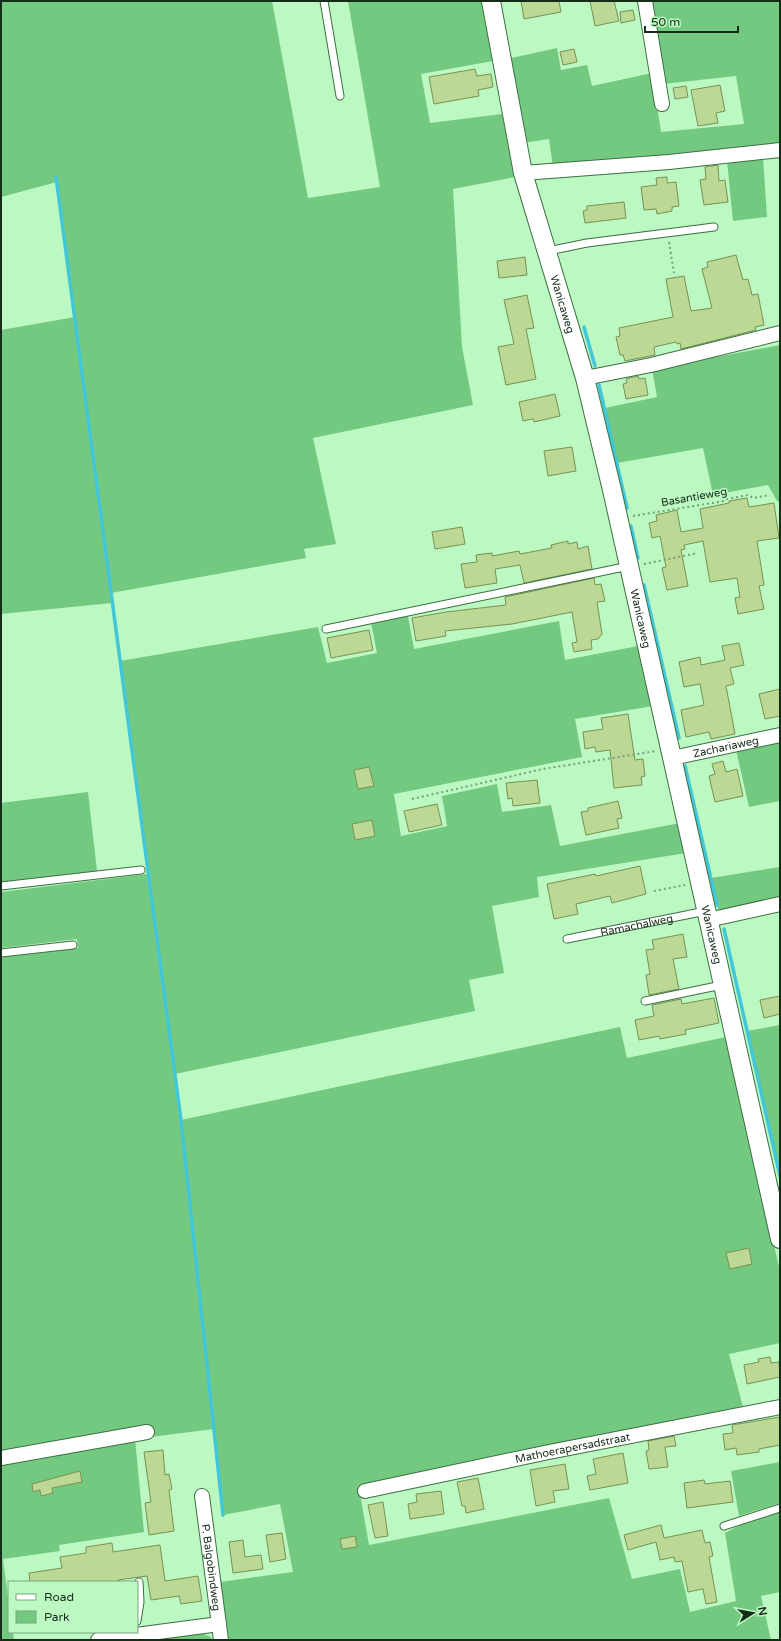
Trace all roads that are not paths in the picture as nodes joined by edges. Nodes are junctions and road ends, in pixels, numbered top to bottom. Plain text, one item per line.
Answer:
1 (324, 1) edge
2 (491, 1) edge
3 (646, 1) edge
4 (340, 96) dead end
5 (662, 104) dead end
6 (780, 150) edge
7 (523, 173) junction
8 (714, 227) dead end
9 (547, 251) junction
10 (780, 333) edge
11 (585, 378) junction
12 (629, 566) junction
13 (326, 629) dead end
14 (780, 735) edge
15 (671, 753) junction
16 (141, 870) dead end
17 (1, 886) edge
18 (780, 904) edge
19 (707, 915) junction
20 (567, 939) dead end
21 (73, 944) dead end
22 (1, 953) edge
23 (722, 985) junction
24 (646, 1001) dead end
25 (780, 1239) edge
26 (780, 1407) edge
27 (147, 1432) dead end
28 (1, 1458) edge
29 (365, 1491) dead end
30 (202, 1496) dead end
31 (780, 1508) edge
32 (724, 1526) dead end
33 (139, 1582) dead end
34 (138, 1615) edge
35 (218, 1624) junction
36 (135, 1634) edge
37 (98, 1640) edge
38 (221, 1640) edge

1 - 4 lane
2 - 7 street, Wanicaweg
3 - 5 street
6 - 7 street
7 - 9 street, Wanicaweg
8 - 9 lane
9 - 11 street, Wanicaweg
10 - 11 street
11 - 12 street, Wanicaweg
12 - 13 lane
12 - 15 street, Wanicaweg
14 - 15 street, Zachariaweg
15 - 19 street, Wanicaweg
16 - 17 lane
18 - 19 street, Ramachalweg
19 - 20 lane, Ramachalweg
19 - 23 street, Wanicaweg
21 - 22 lane
23 - 24 lane
23 - 25 street, Wanicaweg
26 - 29 street, Mathoerapersadstraat
27 - 28 street
30 - 35 street, P. Balgobindweg
31 - 32 lane
33 - 34 lane
35 - 36 street
35 - 38 street, P. Balgobindweg
36 - 37 street

